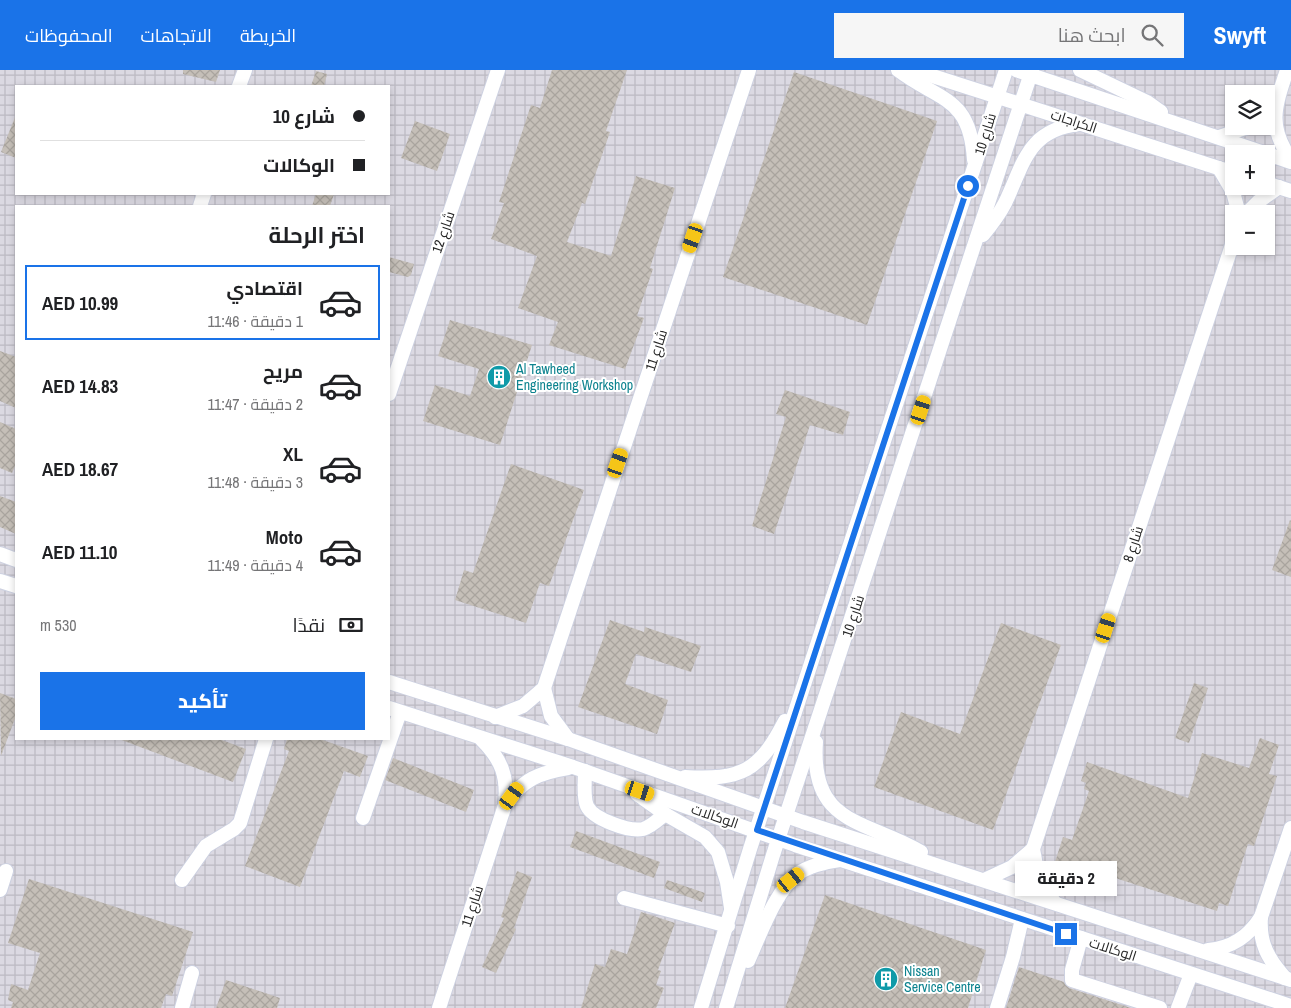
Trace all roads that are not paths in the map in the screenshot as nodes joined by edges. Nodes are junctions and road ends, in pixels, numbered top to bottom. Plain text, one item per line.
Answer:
1 (245, 70) edge
2 (498, 70) edge
3 (749, 70) edge
4 (898, 70) edge
5 (914, 70) edge
6 (1006, 70) edge
7 (1016, 70) edge
8 (1080, 70) edge
9 (1287, 70) edge
10 (1032, 72) edge
11 (239, 85) edge
12 (997, 96) junction
13 (1275, 102) edge
14 (1022, 104) junction
15 (1174, 121) junction
16 (1083, 123) junction
17 (1275, 126) edge
18 (1225, 135) edge
19 (1219, 137) junction
20 (1291, 161) edge
21 (974, 167) junction
22 (1218, 168) junction
23 (1225, 170) edge
24 (1279, 187) edge
25 (1237, 205) edge
26 (1255, 205) edge
27 (976, 244) junction
28 (1229, 255) edge
29 (390, 391) edge
30 (0, 554) edge
31 (15, 560) edge
32 (0, 581) edge
33 (15, 586) edge
34 (390, 682) edge
35 (804, 683) junction
36 (544, 688) junction
37 (394, 710) edge
38 (495, 717) junction
39 (390, 724) edge
40 (818, 724) junction
41 (568, 739) junction
42 (266, 740) edge
43 (385, 740) edge
44 (482, 740) junction
45 (579, 769) junction
46 (667, 776) junction
47 (624, 785) junction
48 (505, 805) junction
49 (764, 809) junction
50 (665, 814) junction
51 (787, 816) junction
52 (363, 818) dead end
53 (1291, 828) edge
54 (757, 830) junction
55 (779, 838) junction
56 (1033, 850) junction
57 (843, 859) junction
58 (946, 867) junction
59 (6, 871) dead end
60 (182, 880) dead end
61 (984, 880) junction
62 (0, 890) edge
63 (624, 898) dead end
64 (1054, 902) junction
65 (1261, 917) junction
66 (730, 919) junction
67 (1022, 919) junction
68 (1081, 938) junction
69 (1205, 950) junction
70 (192, 973) dead end
71 (1191, 974) junction
72 (1288, 979) edge
73 (732, 990) junction
74 (1291, 1006) edge
75 (182, 1008) edge
76 (439, 1008) edge
77 (701, 1008) edge
78 (726, 1008) edge
79 (997, 1008) edge
80 (1160, 1008) edge
81 (1178, 1008) edge

1 - 11 street
2 - 29 street, شارع 12
3 - 36 street, شارع 11
4 - 21 street
5 - 12 street, الكراجات
6 - 12 street, شارع 10
7 - 10 street
8 - 15 street
9 - 13 street
10 - 14 street, شارع 10
10 - 15 street
12 - 14 street, الكراجات
12 - 21 street, شارع 10
14 - 16 street, الكراجات
14 - 27 street, شارع 10
15 - 19 street
16 - 22 street, الكراجات
16 - 27 street, شارع 10
17 - 20 street
18 - 19 street
19 - 20 street
21 - 35 street, شارع 10
22 - 23 street, الكراجات
22 - 25 street
24 - 26 street
27 - 40 street, شارع 10
28 - 56 street, شارع 8
30 - 31 street
32 - 33 street
34 - 38 street, الوكالات
35 - 46 street, شارع 10
35 - 49 street, شارع 10
36 - 38 street
36 - 41 street
37 - 39 street
37 - 44 street, الوكالات
38 - 41 street, الوكالات
40 - 51 street, شارع 10
40 - 58 street, الوكالات
41 - 46 street, الوكالات
42 - 60 street
43 - 52 street
44 - 45 street, الوكالات
44 - 48 street, شارع 11
45 - 47 street, الوكالات
45 - 48 street, شارع 11
45 - 50 street
46 - 49 street, الوكالات
47 - 50 street, الوكالات
47 - 54 street, الوكالات
48 - 76 street, شارع 11
49 - 51 street, الوكالات
49 - 54 street, شارع 10
50 - 66 street, الوكالات
51 - 55 street, شارع 10
51 - 58 street, الوكالات
53 - 65 street
54 - 55 street, الوكالات
54 - 66 street, شارع 10
55 - 57 street, الوكالات
55 - 73 street, شارع 10
56 - 61 street
56 - 64 street, شارع 8
57 - 67 street, الوكالات
57 - 73 street, شارع 10
58 - 61 street, الوكالات
59 - 62 street
61 - 64 street, الوكالات
63 - 66 street
64 - 69 street, الوكالات
65 - 69 street
65 - 72 street
66 - 77 street, شارع 10
67 - 68 street, الوكالات
67 - 79 street
68 - 71 street, الوكالات
68 - 80 street
69 - 72 street, الوكالات
70 - 75 street
71 - 74 street, الوكالات
71 - 81 street
73 - 78 street, شارع 10

